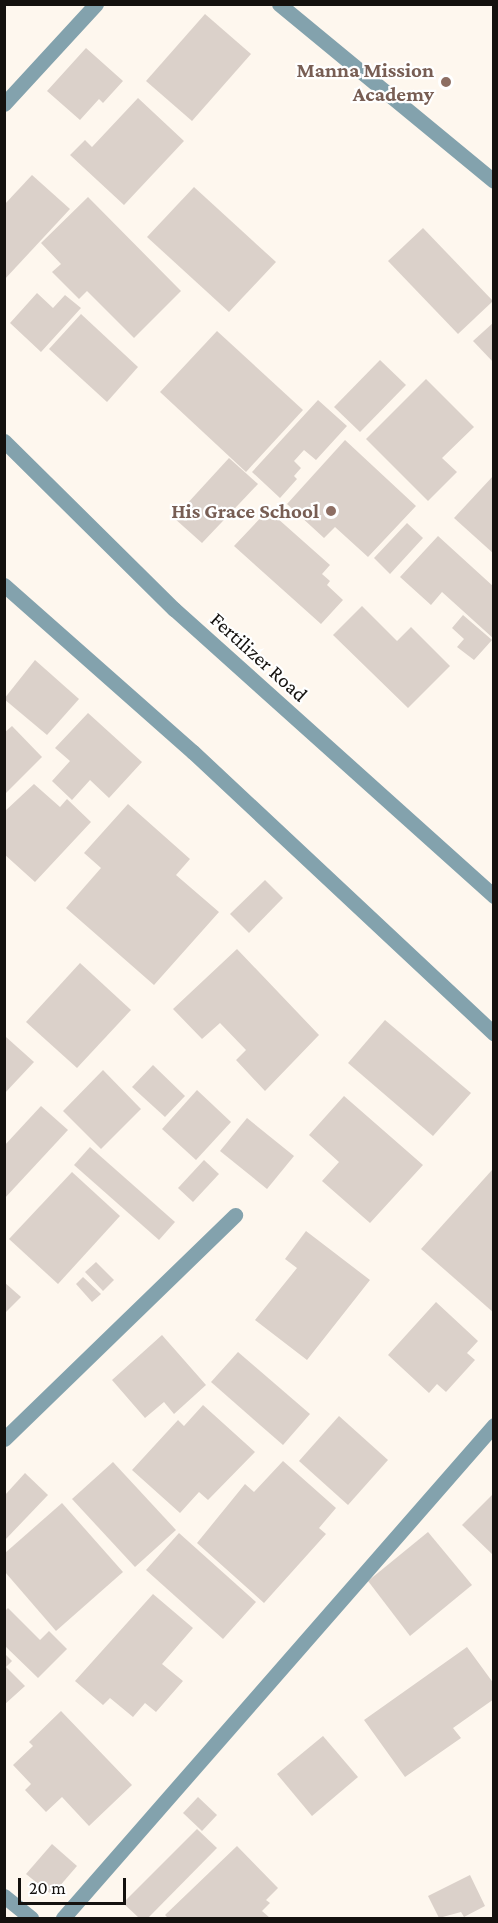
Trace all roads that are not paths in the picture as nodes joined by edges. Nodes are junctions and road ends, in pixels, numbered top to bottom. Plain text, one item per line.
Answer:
1 (96, 4) edge
2 (279, 4) edge
3 (4, 104) edge
4 (494, 182) edge
5 (4, 441) edge
6 (4, 585) edge
7 (494, 896) edge
8 (494, 1034) edge
9 (235, 1215) dead end
10 (494, 1425) edge
11 (4, 1439) edge
12 (4, 1896) edge
13 (32, 1918) edge
14 (63, 1918) edge

1 - 3 street
2 - 4 street
5 - 7 street, Fertilizer Road
6 - 8 street
9 - 11 street
10 - 14 street
12 - 13 street

